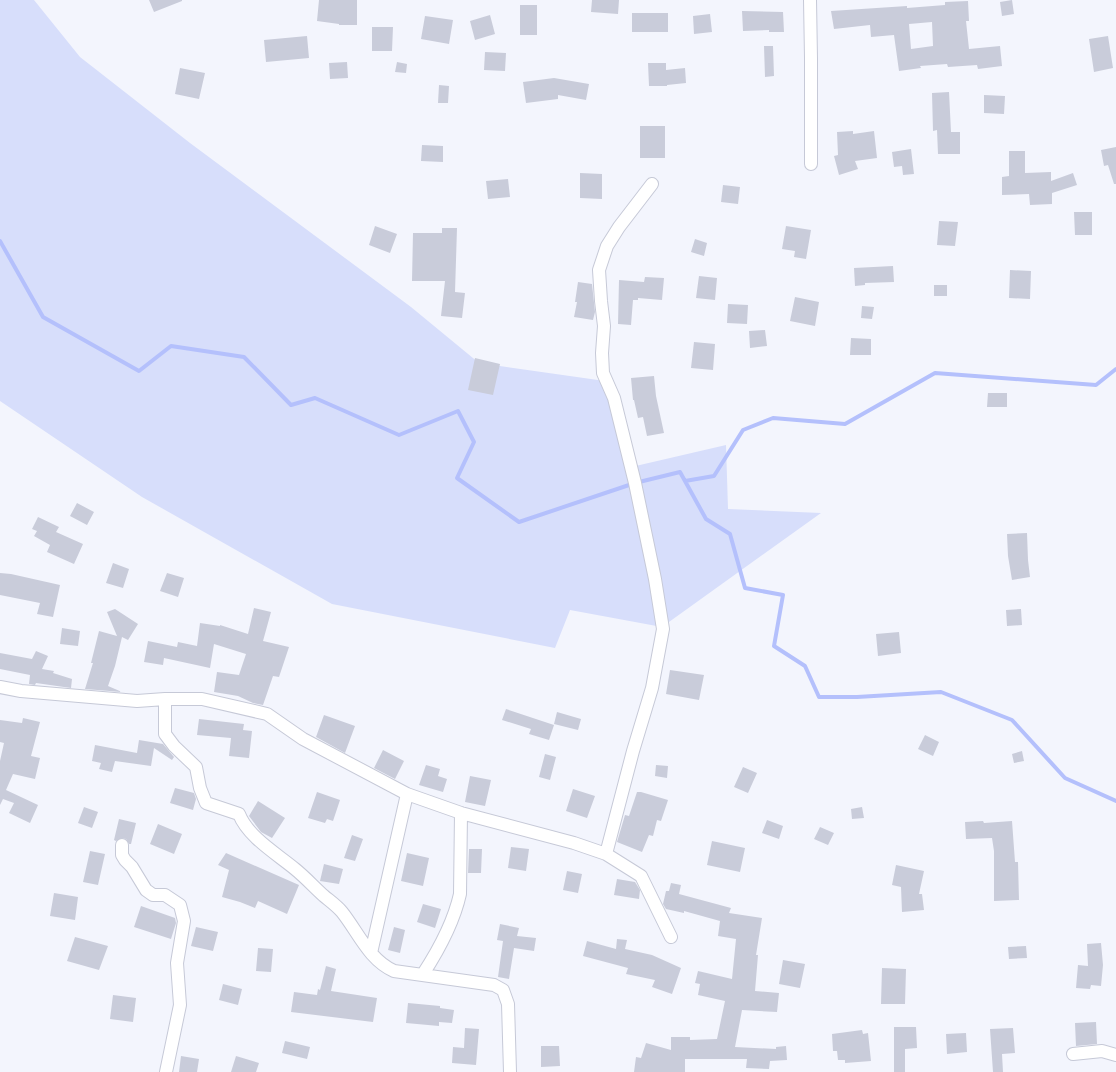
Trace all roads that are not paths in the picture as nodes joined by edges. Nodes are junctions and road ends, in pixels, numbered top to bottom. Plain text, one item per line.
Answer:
1 (810, 0) edge
2 (811, 164) dead end
3 (652, 184) dead end
4 (0, 687) edge
5 (165, 699) junction
6 (407, 794) junction
7 (461, 813) junction
8 (122, 845) dead end
9 (606, 854) junction
10 (671, 937) dead end
11 (371, 953) junction
12 (422, 974) junction
13 (1073, 1054) dead end
14 (1116, 1054) edge
15 (166, 1072) edge
16 (510, 1072) edge

1 - 2 street
3 - 9 street
4 - 5 street
5 - 6 street
5 - 11 street
6 - 7 street
6 - 11 street
7 - 9 street
7 - 12 street
8 - 15 street
9 - 10 street
11 - 12 street
12 - 16 street
13 - 14 street

